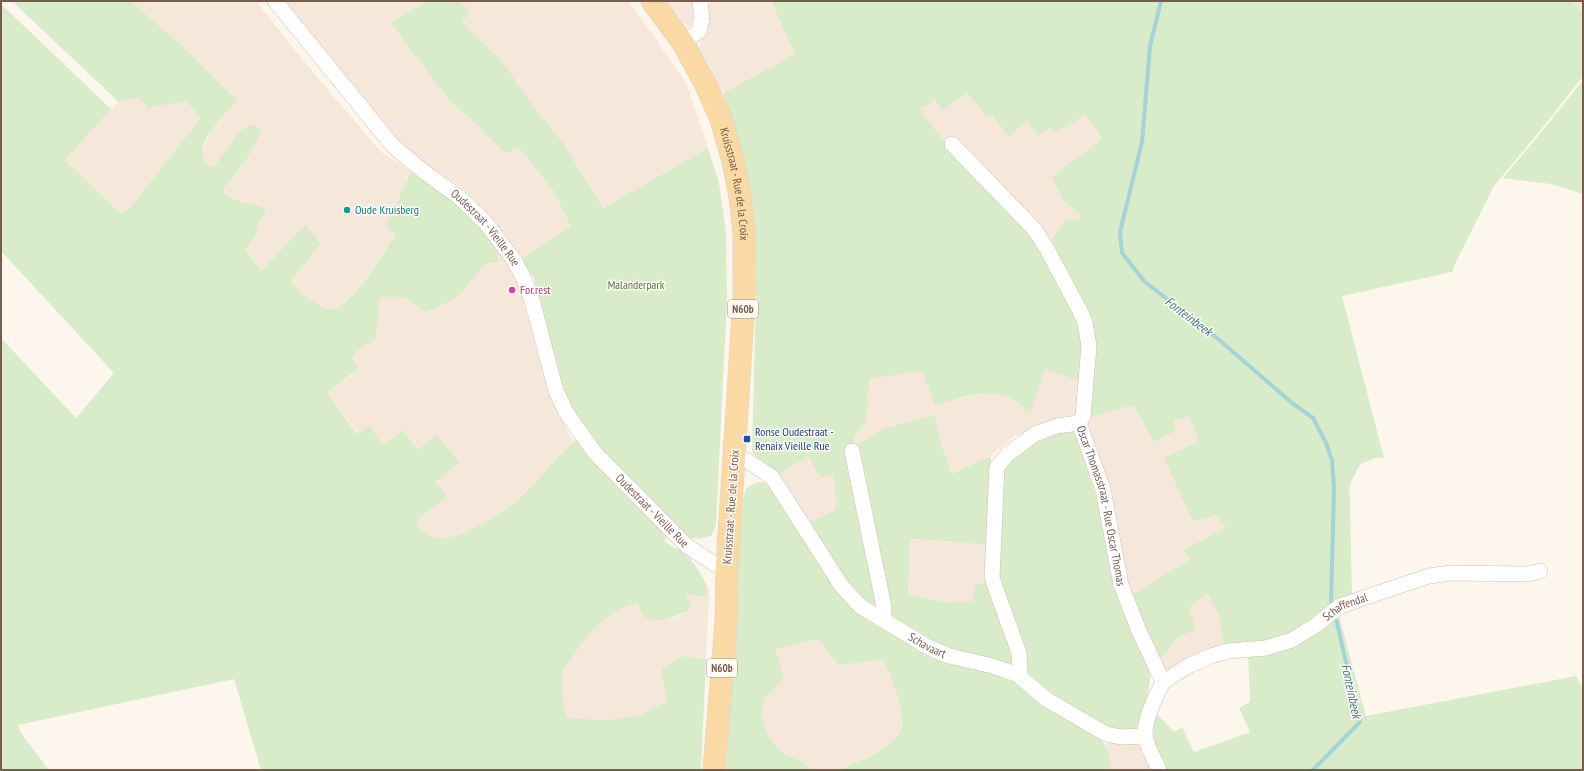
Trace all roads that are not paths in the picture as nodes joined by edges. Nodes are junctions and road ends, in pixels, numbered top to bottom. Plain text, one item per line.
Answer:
1 (275, 1) edge
2 (652, 1) edge
3 (700, 1) edge
4 (684, 43) junction
5 (952, 144) dead end
6 (1079, 423) junction
7 (852, 451) dead end
8 (735, 457) junction
9 (727, 566) junction
10 (1540, 571) dead end
11 (881, 619) junction
12 (1018, 675) junction
13 (1162, 682) junction
14 (1145, 736) junction
15 (714, 770) edge
16 (1158, 770) edge

1 - 9 street, Oudestraat - Vieille Rue
2 - 4 main road, Kruisstraat - Rue de la Croix / N60b
3 - 4 street
4 - 8 main road, Kruisstraat - Rue de la Croix / N60b
5 - 6 street, Oscar Thomasstraat - Rue Oscar Thomas
6 - 12 street
6 - 13 street, Oscar Thomasstraat - Rue Oscar Thomas
7 - 11 street
8 - 9 main road, Kruisstraat - Rue de la Croix / N60b
8 - 11 street, Schavaart
9 - 15 main road, Kruisstraat - Rue de la Croix / N60b
10 - 13 street, Schaffendal
11 - 12 street, Schavaart
12 - 14 street, Schavaart
13 - 14 street
14 - 16 street

